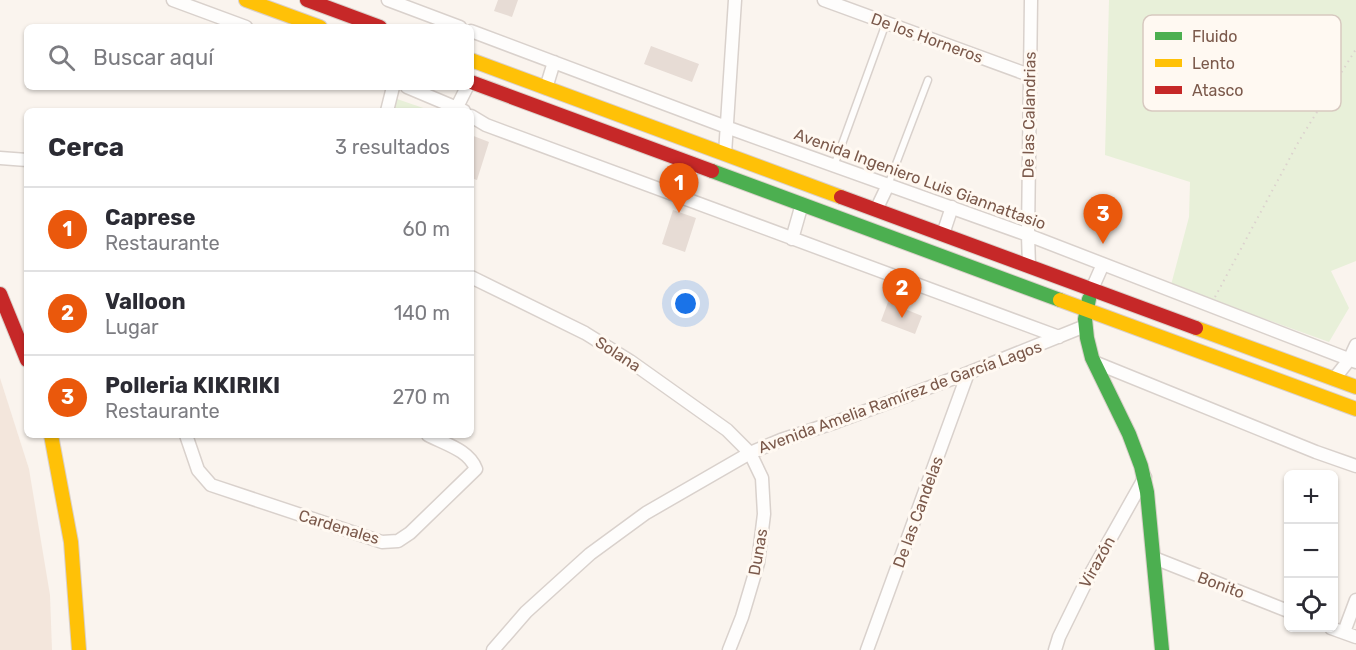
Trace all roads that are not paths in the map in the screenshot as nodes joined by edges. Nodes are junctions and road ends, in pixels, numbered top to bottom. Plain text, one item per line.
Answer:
1 (174, 0) edge
2 (246, 0) edge
3 (307, 0) edge
4 (388, 0) edge
5 (735, 0) edge
6 (824, 0) edge
7 (1031, 0) edge
8 (886, 23) junction
9 (238, 24) edge
10 (312, 24) edge
11 (372, 24) edge
12 (452, 24) edge
13 (474, 32) edge
14 (474, 61) edge
15 (554, 62) junction
16 (1029, 75) junction
17 (928, 80) dead end
18 (474, 83) edge
19 (546, 88) junction
20 (392, 90) edge
21 (414, 90) edge
22 (466, 90) edge
23 (388, 108) edge
24 (454, 108) edge
25 (459, 108) edge
26 (474, 118) edge
27 (729, 128) junction
28 (725, 154) junction
29 (0, 158) edge
30 (24, 160) edge
31 (694, 164) junction
32 (834, 166) junction
33 (888, 185) junction
34 (682, 198) junction
35 (802, 204) junction
36 (952, 207) junction
37 (876, 210) junction
38 (943, 234) junction
39 (1028, 234) junction
40 (792, 238) junction
41 (1103, 264) junction
42 (1029, 266) junction
43 (474, 278) edge
44 (1092, 289) junction
45 (0, 294) edge
46 (1085, 309) junction
47 (1085, 326) junction
48 (1059, 338) junction
49 (1356, 345) edge
50 (24, 353) edge
51 (1352, 361) edge
52 (1094, 362) junction
53 (968, 374) junction
54 (1334, 379) junction
55 (1356, 387) edge
56 (1356, 409) edge
57 (52, 438) edge
58 (187, 438) edge
59 (434, 438) edge
60 (750, 453) junction
61 (1356, 466) edge
62 (1145, 477) junction
63 (1154, 558) junction
64 (1356, 600) edge
65 (1284, 609) edge
66 (1350, 635) edge
67 (79, 650) edge
68 (493, 650) edge
69 (729, 650) edge
70 (867, 650) edge
71 (1055, 650) edge
72 (1162, 650) edge

1 - 9 street
2 - 10 main road
3 - 11 main road
4 - 12 street
5 - 27 street
6 - 8 street, De los Horneros
7 - 16 street, De las Calandrias
8 - 16 street, De los Horneros
8 - 32 lane
13 - 15 street, Avenida Ingeniero Luis Giannattasio
14 - 19 main road
15 - 19 street
15 - 27 street, Avenida Ingeniero Luis Giannattasio
16 - 39 street, De las Calandrias
17 - 33 lane
18 - 31 main road
19 - 28 main road
20 - 23 street
21 - 24 street
22 - 25 street
26 - 34 street
27 - 28 street
27 - 32 street, Avenida Ingeniero Luis Giannattasio
28 - 37 main road
29 - 30 street
31 - 34 street
31 - 35 main road
32 - 33 street, Avenida Ingeniero Luis Giannattasio
33 - 36 street, Avenida Ingeniero Luis Giannattasio
33 - 37 street
34 - 40 street
35 - 40 street
35 - 46 main road
36 - 38 street
36 - 39 street, Avenida Ingeniero Luis Giannattasio
37 - 38 main road
38 - 42 main road
39 - 41 street, Avenida Ingeniero Luis Giannattasio
39 - 42 street, De las Calandrias
40 - 48 street
41 - 44 street
41 - 51 street, Avenida Ingeniero Luis Giannattasio
42 - 44 main road
43 - 60 street, Solana
44 - 46 main road
44 - 54 main road
45 - 50 main road
46 - 47 main road
46 - 56 main road
47 - 48 street, Avenida Amelia Ramírez de García Lagos
47 - 52 main road
48 - 53 street, Avenida Amelia Ramírez de García Lagos
49 - 51 street
51 - 54 street
52 - 61 street
52 - 62 main road
53 - 60 street, Avenida Amelia Ramírez de García Lagos
53 - 70 street, De las Candelas
54 - 55 main road
57 - 67 main road
58 - 59 street, Cardenales
60 - 68 street, Avenida Amelia Ramírez de García Lagos
60 - 69 street, Dunas
62 - 63 main road
62 - 71 street, Virazón
63 - 65 street, Bonito
63 - 72 main road
64 - 66 street

